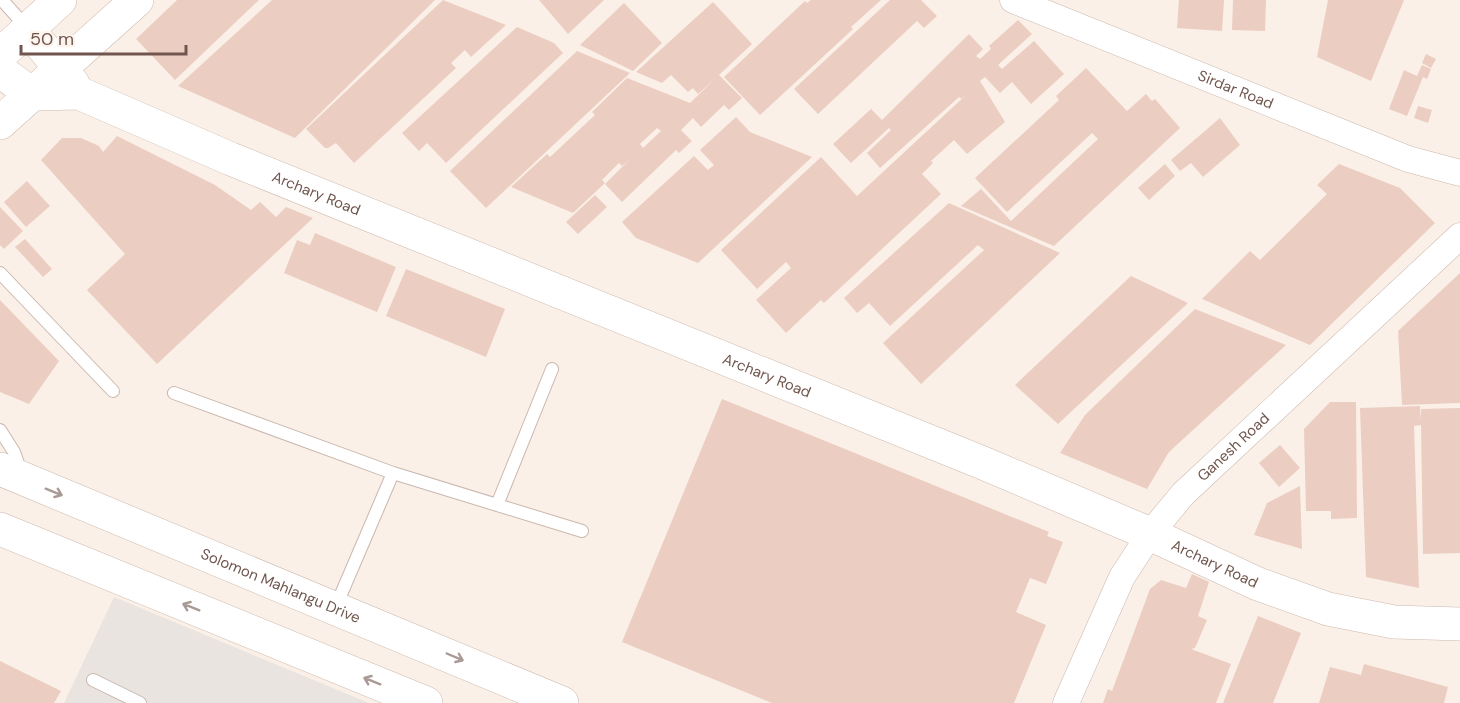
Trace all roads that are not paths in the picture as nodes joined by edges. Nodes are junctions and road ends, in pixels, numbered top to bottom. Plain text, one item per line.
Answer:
1 (2, 0) edge
2 (60, 0) edge
3 (137, 0) edge
4 (1013, 0) edge
5 (28, 29) junction
6 (0, 55) edge
7 (0, 71) edge
8 (70, 80) junction
9 (32, 94) junction
10 (0, 123) edge
11 (1460, 173) edge
12 (1460, 236) edge
13 (0, 273) edge
14 (552, 369) dead end
15 (113, 390) dead end
16 (174, 393) dead end
17 (0, 430) edge
18 (393, 473) junction
19 (12, 474) edge
20 (497, 505) junction
21 (0, 529) edge
22 (582, 531) dead end
23 (1150, 534) junction
24 (335, 607) junction
25 (1460, 624) edge
26 (93, 680) dead end
27 (140, 703) edge
28 (426, 703) edge
29 (562, 703) edge
30 (1066, 703) edge

1 - 5 lane
2 - 5 street
3 - 8 street
4 - 11 street, Sirdar Road
5 - 6 street
5 - 8 street, Archary Road
7 - 9 street
8 - 9 street, Archary Road
8 - 23 street, Archary Road
9 - 10 street
12 - 23 street, Ganesh Road
13 - 15 lane
14 - 20 lane
16 - 18 lane
17 - 19 lane
18 - 20 lane
18 - 24 lane
19 -> 24 street, Solomon Mahlangu Drive
20 - 22 lane
28 -> 21 street
23 - 25 street, Archary Road
23 - 30 street, Ganesh Road
24 -> 29 street, Solomon Mahlangu Drive
26 - 27 lane

